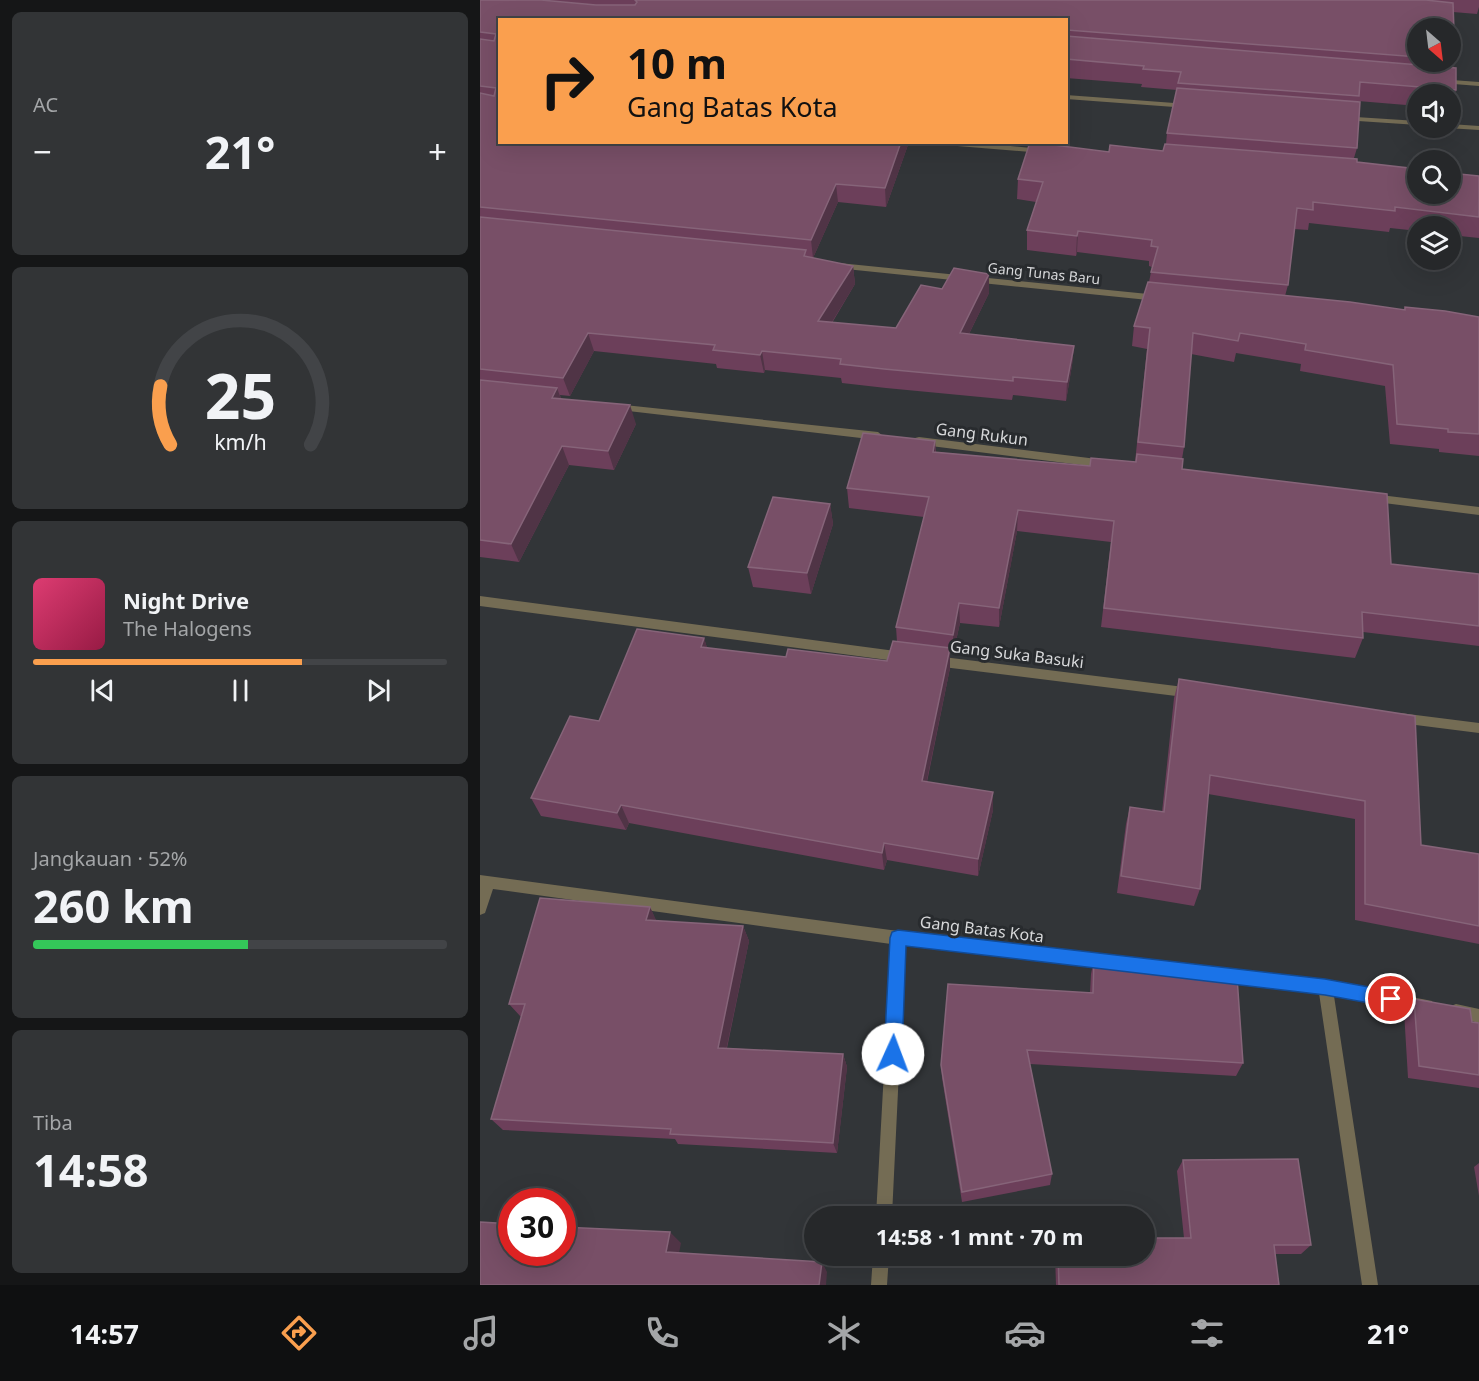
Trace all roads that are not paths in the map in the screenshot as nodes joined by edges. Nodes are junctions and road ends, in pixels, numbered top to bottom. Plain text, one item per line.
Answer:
1 (1432, 81) edge
2 (1479, 84) edge
3 (1068, 97) edge
4 (1195, 107) edge
5 (1336, 117) edge
6 (1407, 122) edge
7 (1461, 127) edge
8 (1479, 128) edge
9 (957, 144) edge
10 (1051, 152) edge
11 (831, 265) edge
12 (1173, 300) edge
13 (609, 406) edge
14 (889, 437) edge
15 (913, 440) edge
16 (1113, 465) edge
17 (1361, 496) edge
18 (1479, 511) edge
19 (480, 602) edge
20 (1206, 694) edge
21 (1384, 716) edge
22 (1479, 728) edge
23 (484, 882) edge
24 (480, 908) edge
25 (898, 938) junction
26 (1124, 964) edge
27 (1195, 972) edge
28 (1325, 987) junction
29 (1479, 1016) edge
30 (885, 1206) edge
31 (880, 1266) edge
32 (879, 1285) edge
33 (1370, 1285) edge

1 - 2 street
3 - 4 street
5 - 6 street
7 - 8 street
9 - 10 street
11 - 12 street, Gang Tunas Baru
13 - 14 street
15 - 16 street, Gang Rukun
17 - 18 street
19 - 20 street, Gang Suka Basuki
21 - 22 street
23 - 24 street
23 - 25 street, Gang Batas Kota
25 - 26 street, Gang Batas Kota
25 - 30 street
27 - 28 street
28 - 29 street
28 - 33 street
31 - 32 street

